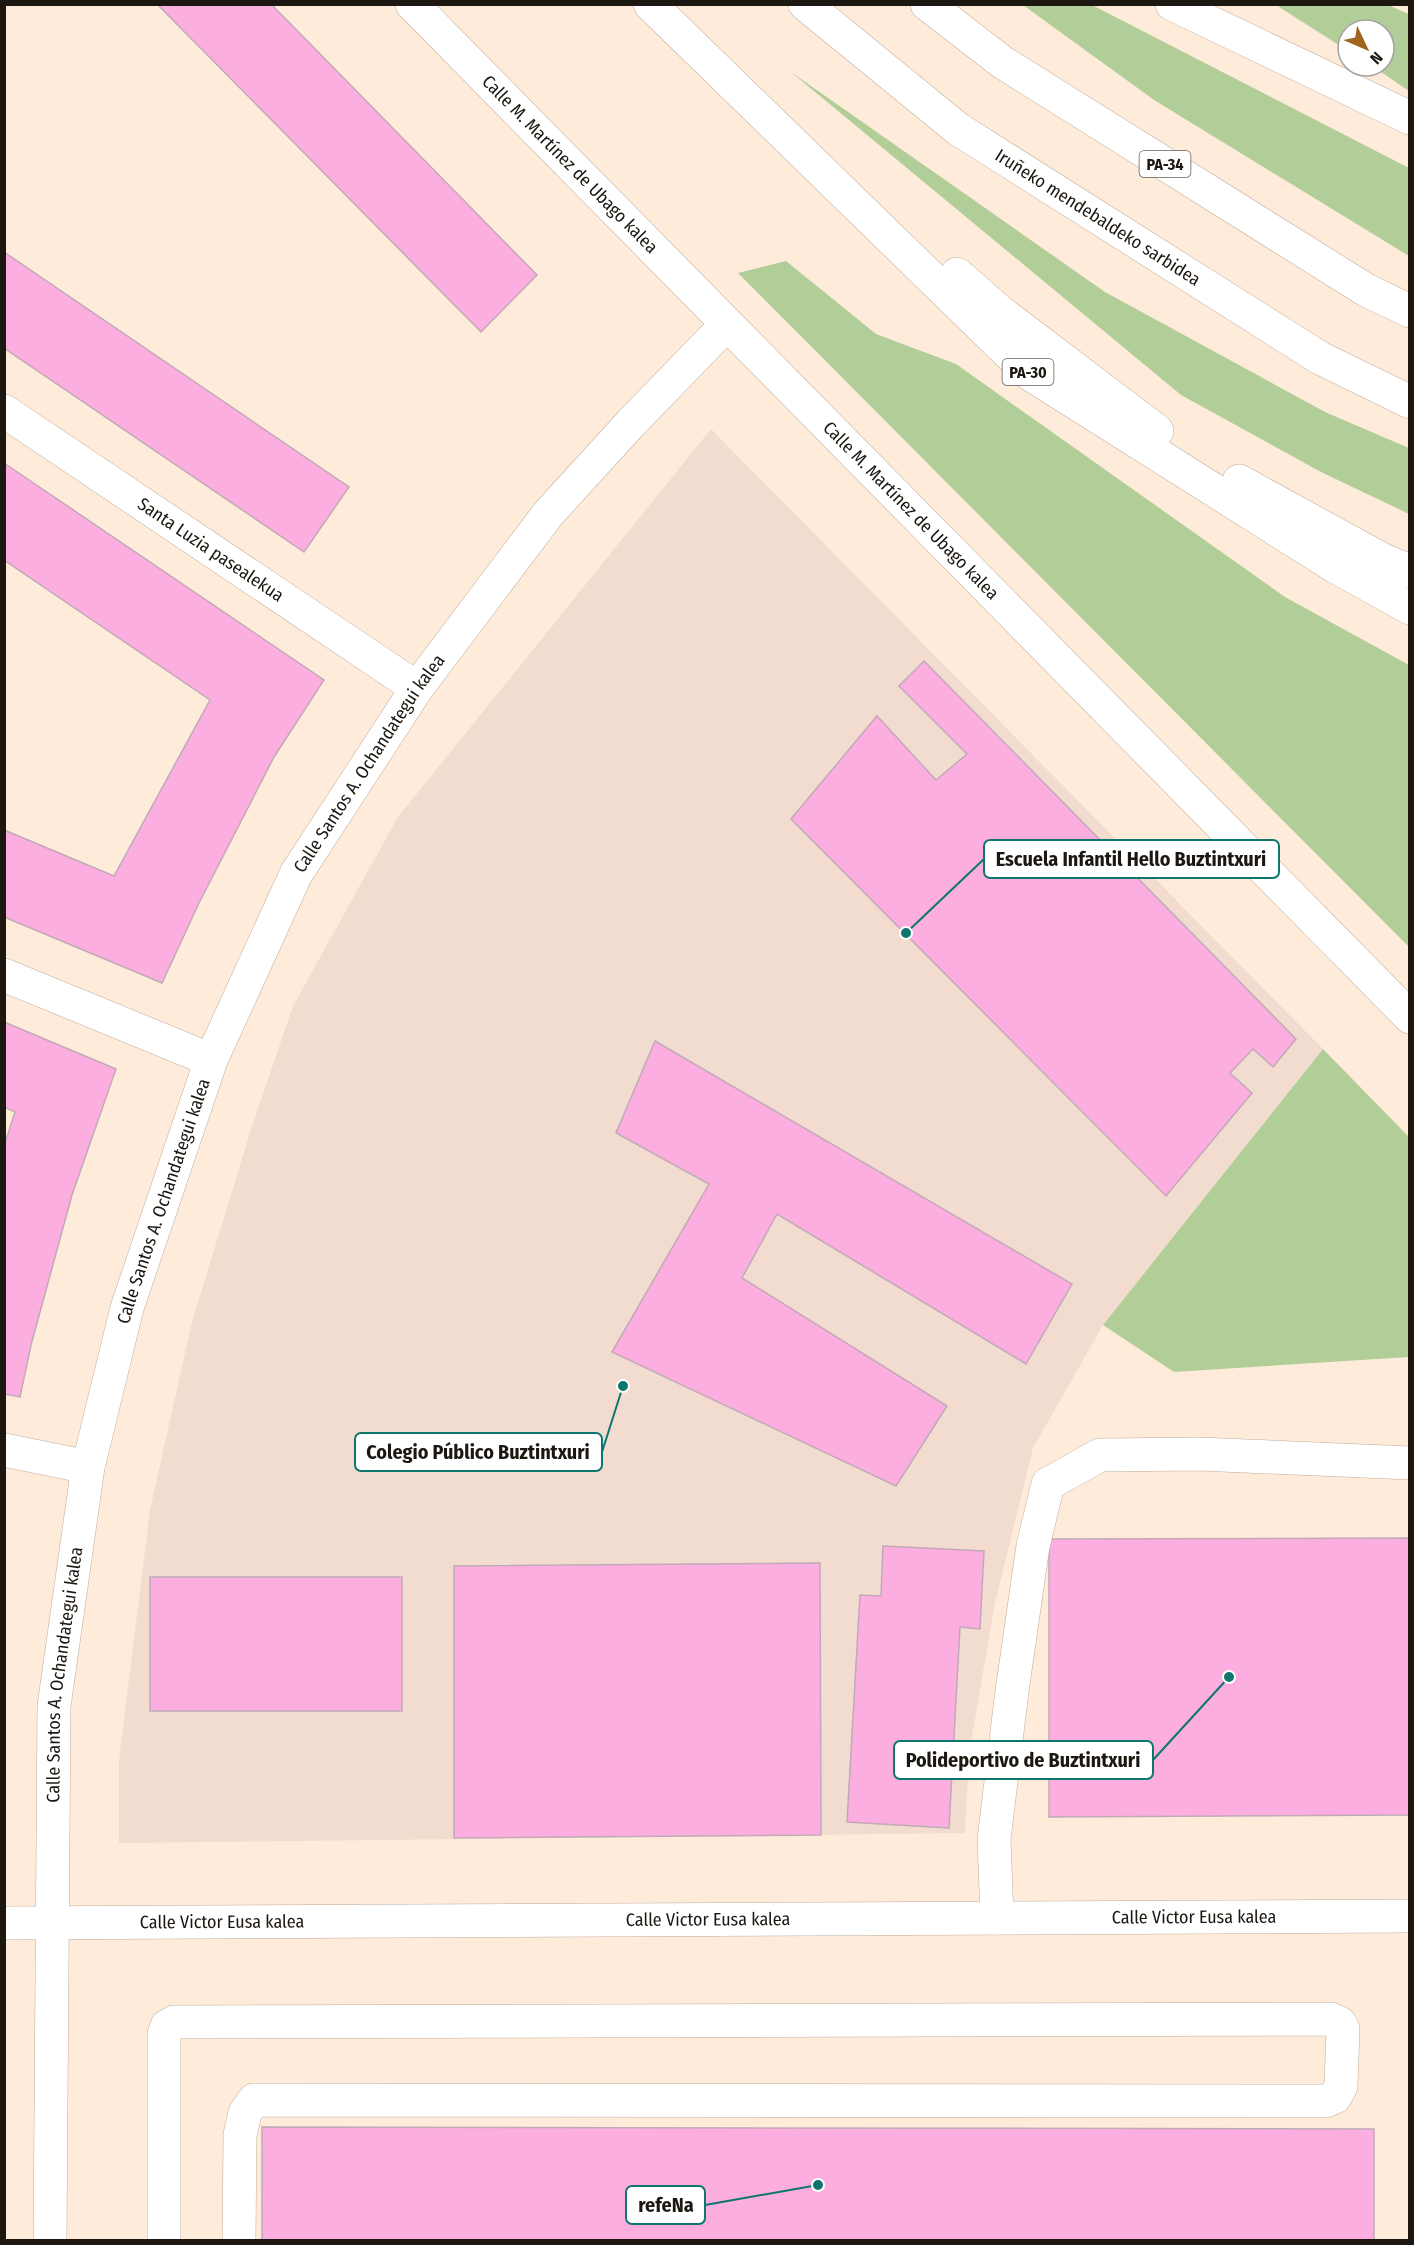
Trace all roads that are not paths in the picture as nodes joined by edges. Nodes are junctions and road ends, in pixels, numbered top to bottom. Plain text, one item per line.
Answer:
1 (412, 4) edge
2 (650, 4) edge
3 (805, 4) edge
4 (927, 4) edge
5 (1172, 4) edge
6 (707, 60) junction
7 (1410, 118) edge
8 (1410, 311) edge
9 (726, 325) junction
10 (1410, 402) edge
11 (4, 411) edge
12 (1410, 572) edge
13 (1410, 608) edge
14 (417, 688) junction
15 (4, 975) edge
16 (1410, 1017) edge
17 (211, 1059) junction
18 (4, 1450) edge
19 (1410, 1463) edge
20 (88, 1467) junction
21 (1410, 1916) edge
22 (997, 1918) junction
23 (4, 1923) edge
24 (51, 1923) junction
25 (50, 2241) edge
26 (164, 2241) edge
27 (239, 2241) edge

1 - 9 main road, Calle M. Martínez de Ubago kalea
2 - 6 main road, PA-30
3 - 10 main road, Iruñeko mendebaldeko sarbidea
4 - 8 main road, PA-34
5 - 7 main road
6 - 12 main road, PA-30
6 - 13 main road, PA-30
9 - 14 main road, Calle Santos A. Ochandategui kalea
9 - 16 main road, Calle M. Martínez de Ubago kalea
11 - 14 main road, Santa Luzia pasealekua
14 - 17 main road, Calle Santos A. Ochandategui kalea
15 - 17 main road
17 - 20 main road, Calle Santos A. Ochandategui kalea
18 - 20 main road
19 - 22 main road
20 - 24 main road, Calle Santos A. Ochandategui kalea
21 - 22 main road, Calle Victor Eusa kalea
22 - 24 main road, Calle Victor Eusa kalea
23 - 24 main road, Calle Victor Eusa kalea
24 - 25 main road, Calle Santos A. Ochandategui kalea
26 - 27 main road

